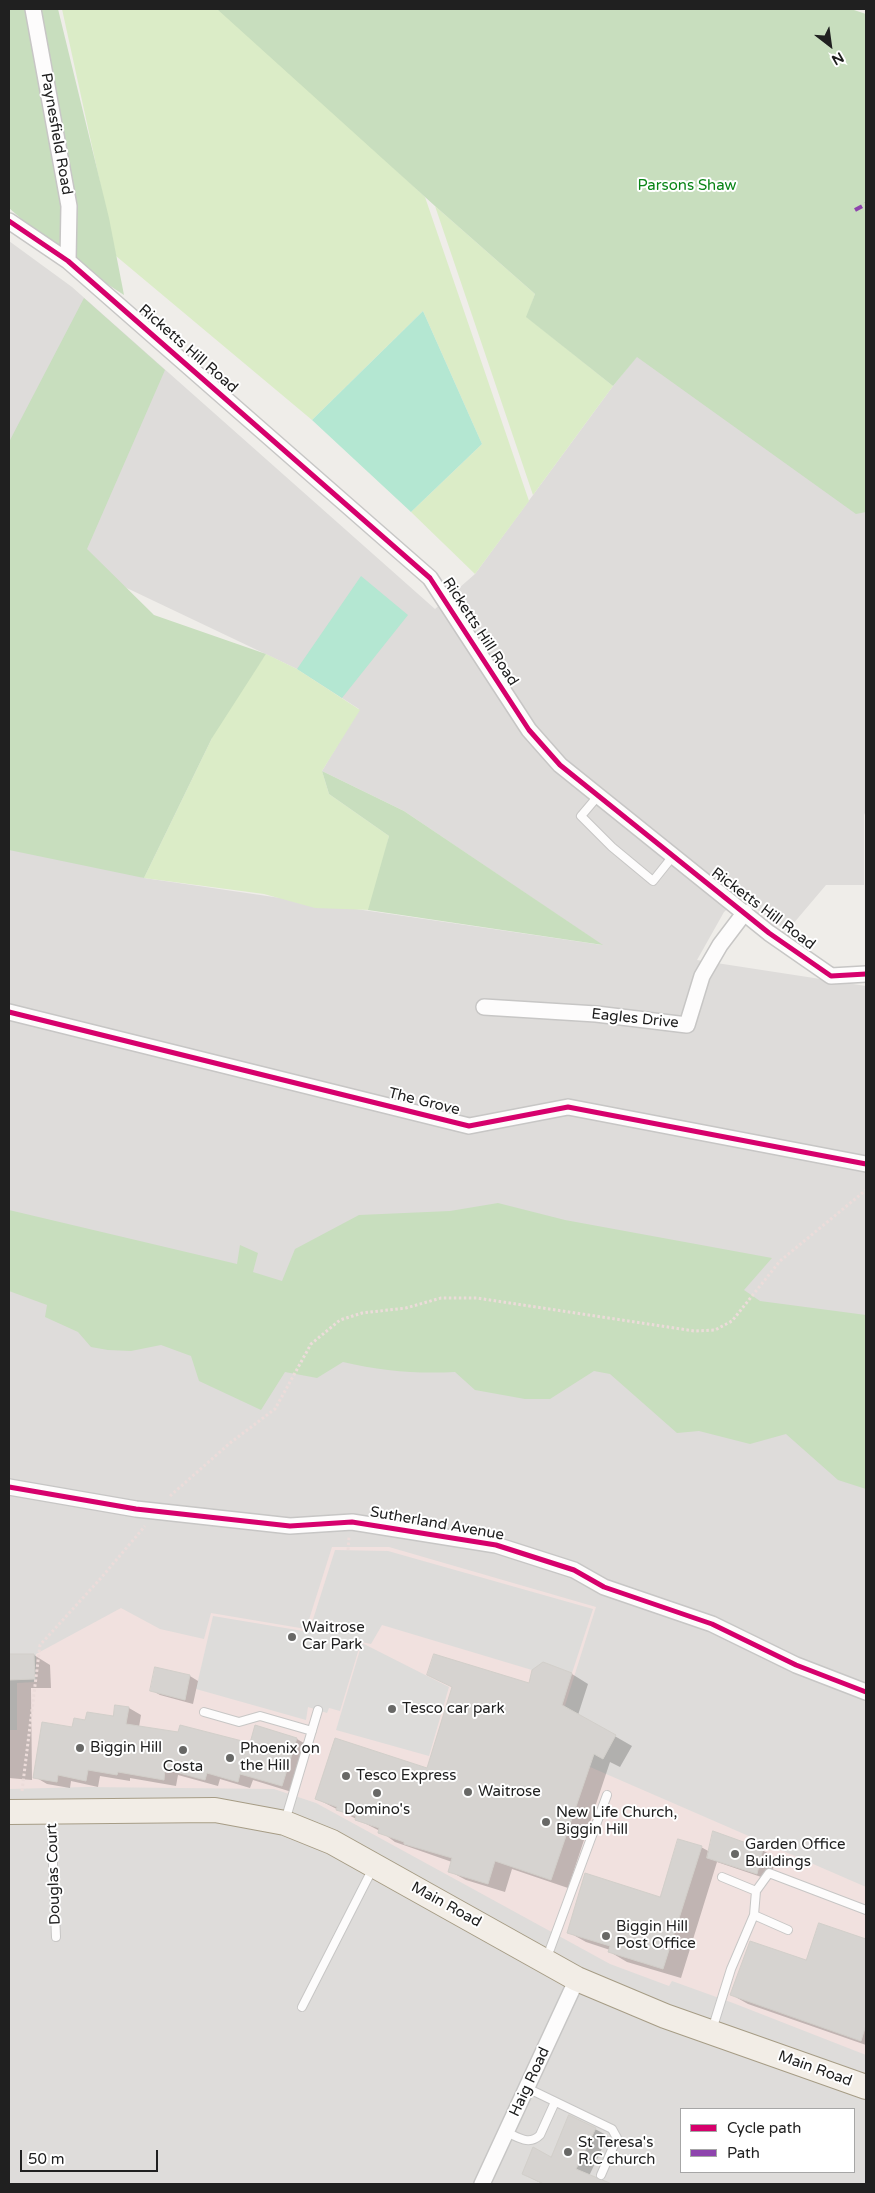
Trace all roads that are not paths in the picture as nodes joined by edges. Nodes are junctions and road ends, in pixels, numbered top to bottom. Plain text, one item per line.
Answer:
1 (33, 9) edge
2 (9, 221) edge
3 (68, 261) junction
4 (598, 796) junction
5 (672, 856) junction
6 (745, 912) junction
7 (866, 974) edge
8 (484, 1007) dead end
9 (9, 1012) edge
10 (866, 1164) edge
11 (9, 1487) edge
12 (866, 1692) edge
13 (318, 1710) dead end
14 (204, 1712) dead end
15 (312, 1731) junction
16 (607, 1795) dead end
17 (51, 1811) junction
18 (14, 1812) edge
19 (285, 1822) junction
20 (374, 1866) junction
21 (722, 1877) dead end
22 (756, 1891) junction
23 (866, 1910) edge
24 (754, 1915) junction
25 (788, 1930) dead end
26 (56, 1937) dead end
27 (546, 1960) junction
28 (577, 1979) junction
29 (302, 2007) dead end
30 (712, 2032) junction
31 (866, 2087) edge
32 (527, 2088) junction
33 (555, 2102) junction
34 (506, 2132) junction
35 (601, 2175) dead end
36 (482, 2184) edge

1 - 3 street, Paynesfield Road
2 - 3 street, Ricketts Hill Road
3 - 4 street, Ricketts Hill Road
4 - 5 street, Ricketts Hill Road
4 - 5 lane
5 - 6 street, Ricketts Hill Road
6 - 7 street, Ricketts Hill Road
6 - 8 street, Eagles Drive
9 - 10 street, The Grove
11 - 12 street, Sutherland Avenue
13 - 15 lane
14 - 15 lane
15 - 19 lane
16 - 27 lane
17 - 18 main road, Main Road
17 - 19 main road, Main Road
17 - 26 lane, Douglas Court
19 - 20 main road, Main Road
20 - 27 main road, Main Road
20 - 29 lane
21 - 22 lane
22 - 23 lane
22 - 24 lane
24 - 25 lane
24 - 30 lane
27 - 28 main road, Main Road
28 - 30 main road, Main Road
28 - 32 street, Haig Road
30 - 31 main road, Main Road
32 - 33 lane
32 - 34 street, Haig Road
33 - 34 lane
33 - 35 lane
34 - 36 street, Haig Road

